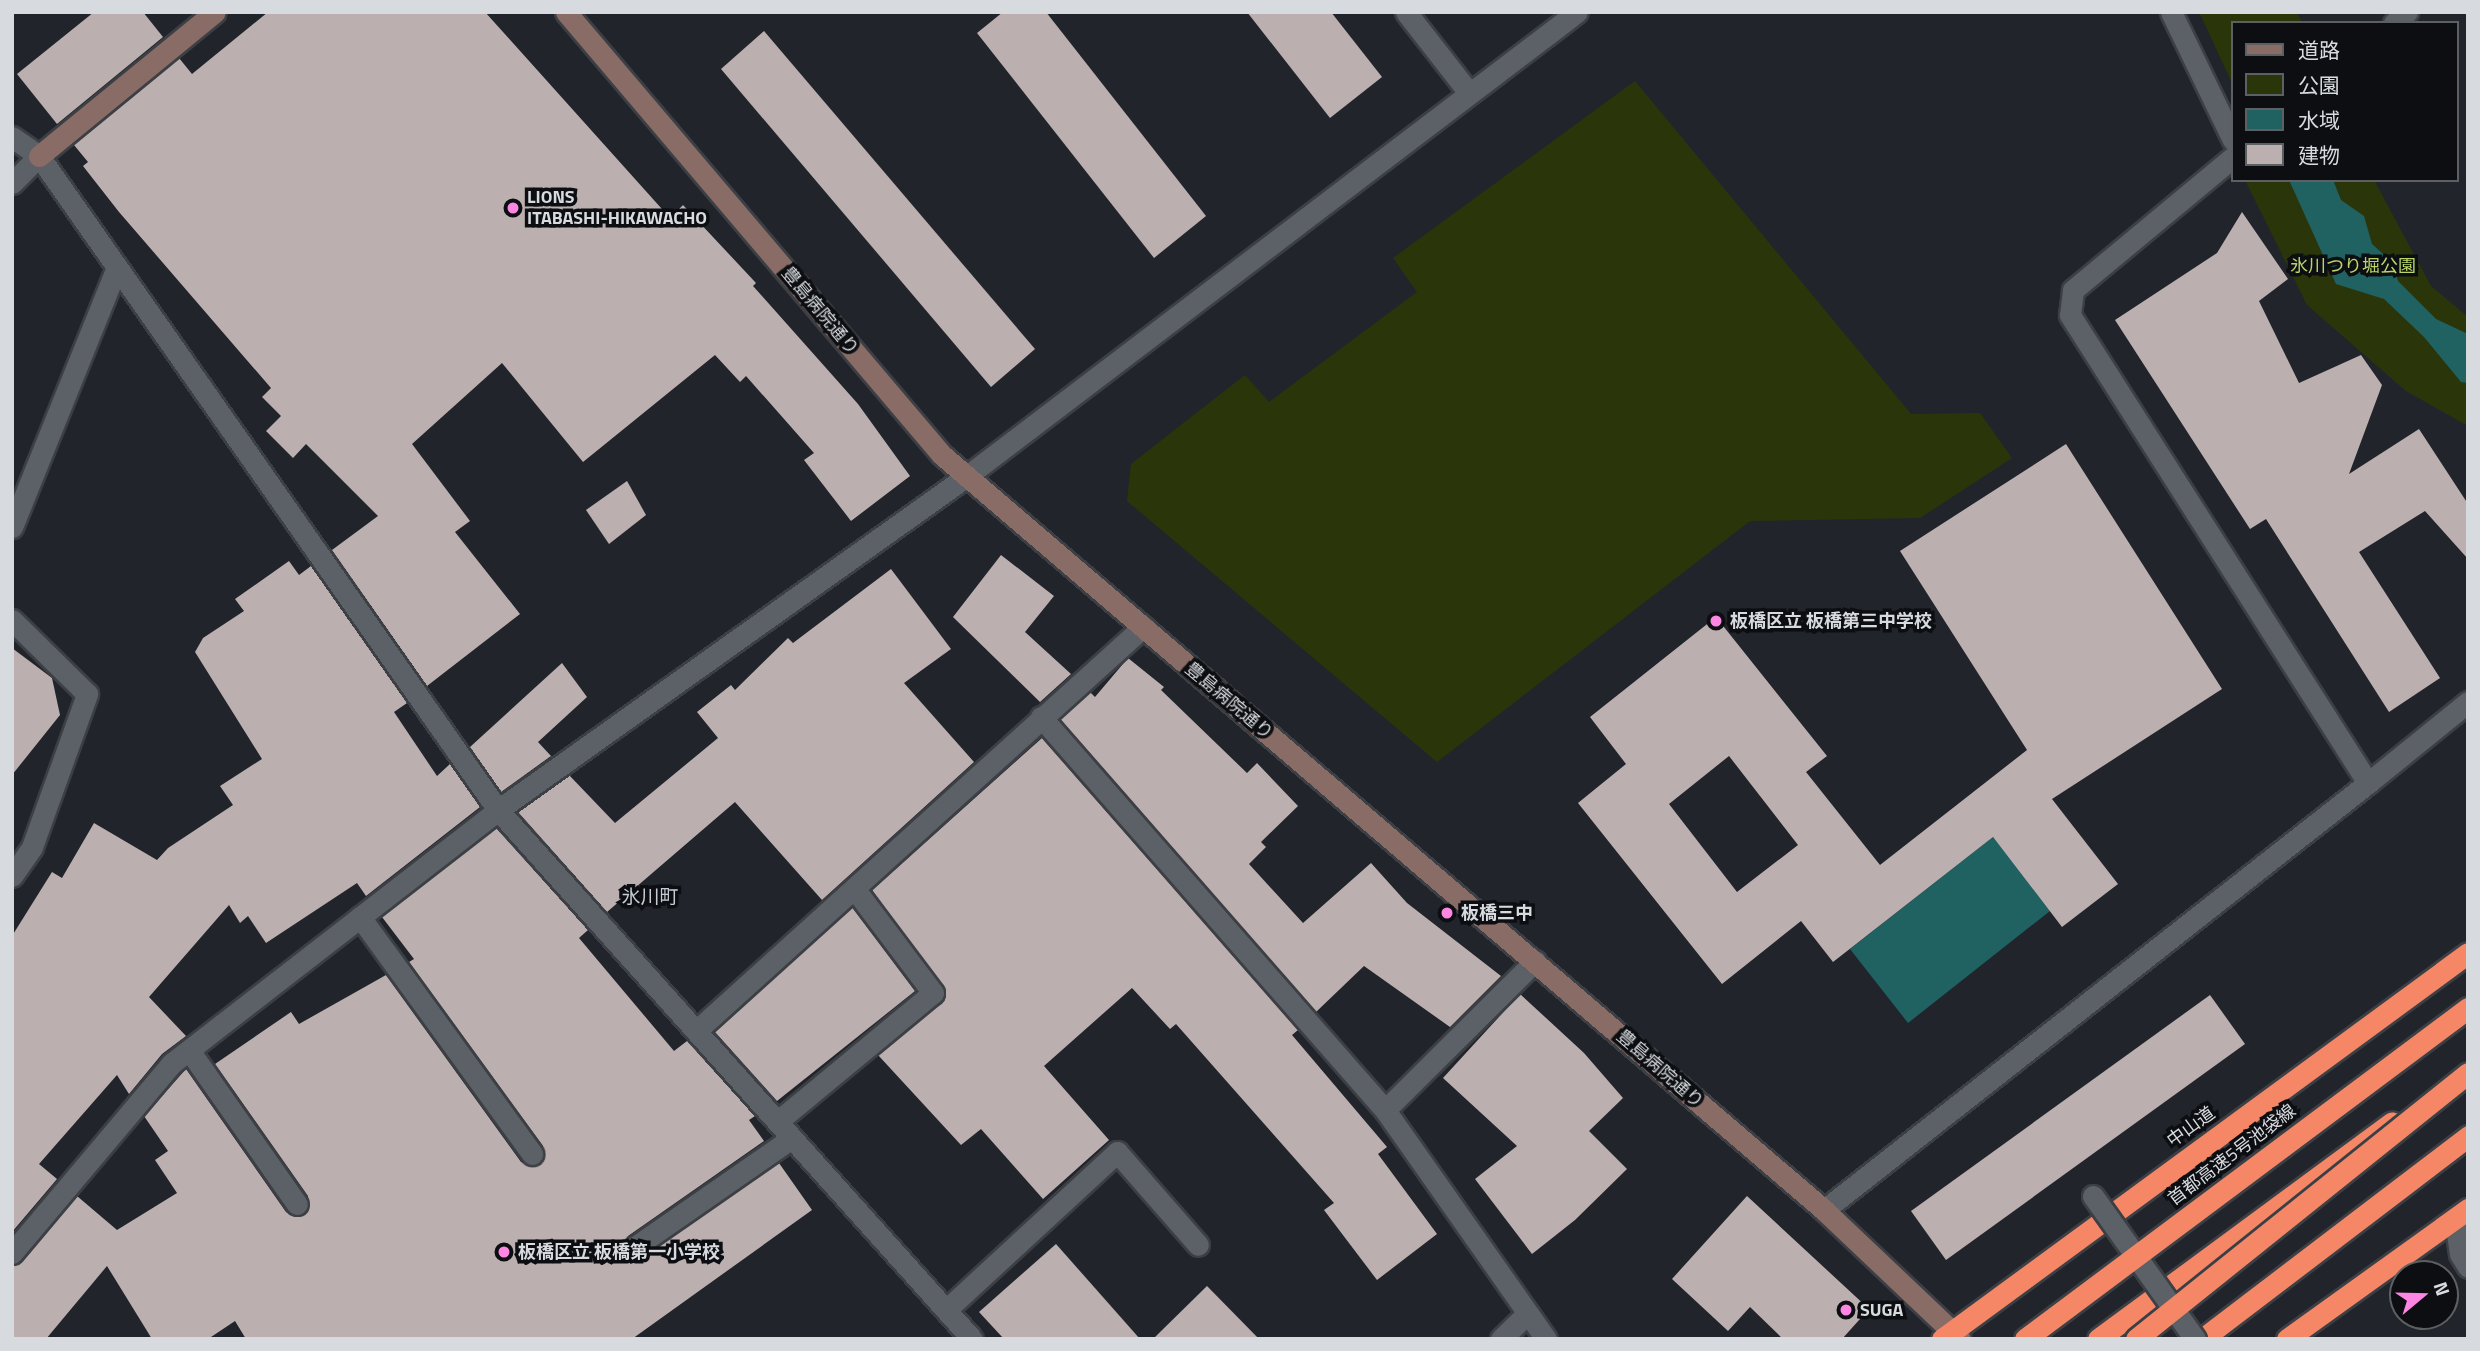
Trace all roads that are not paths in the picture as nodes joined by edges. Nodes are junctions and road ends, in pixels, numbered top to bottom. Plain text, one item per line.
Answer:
1 (215, 12) edge
2 (566, 12) edge
3 (1406, 12) edge
4 (1577, 12) edge
5 (2171, 12) edge
6 (1469, 93) junction
7 (12, 137) edge
8 (2232, 138) edge
9 (39, 156) junction
10 (2232, 158) edge
11 (12, 183) edge
12 (117, 267) junction
13 (967, 476) junction
14 (12, 527) edge
15 (12, 620) edge
16 (1143, 627) junction
17 (2468, 702) edge
18 (1041, 717) junction
19 (2368, 783) junction
20 (498, 810) junction
21 (12, 876) edge
22 (854, 888) junction
23 (360, 917) junction
24 (2468, 953) edge
25 (1535, 961) junction
26 (2468, 1008) edge
27 (696, 1031) junction
28 (189, 1050) junction
29 (2468, 1065) edge
30 (2468, 1073) edge
31 (1385, 1110) junction
32 (778, 1121) junction
33 (2468, 1136) edge
34 (792, 1138) junction
35 (532, 1154) dead end
36 (2093, 1196) dead end
37 (297, 1204) dead end
38 (1824, 1210) junction
39 (2461, 1214) edge
40 (1198, 1245) dead end
41 (635, 1247) dead end
42 (12, 1253) edge
43 (2468, 1267) edge
44 (946, 1310) junction
45 (1528, 1313) junction
46 (1951, 1336) edge
47 (972, 1339) edge
48 (1501, 1339) edge
49 (1546, 1339) edge
50 (2025, 1339) edge
51 (2098, 1339) edge
52 (2136, 1339) edge
53 (2195, 1339) edge
54 (2202, 1339) edge
55 (2287, 1339) edge

1 - 9 street
2 - 13 street, 豊島病院通り
3 - 6 street
4 - 6 street
5 - 8 street
6 - 13 street
7 - 9 street
9 - 11 street
9 - 12 street
10 - 19 street
12 - 14 street
12 - 20 street
13 - 16 street, 豊島病院通り
13 - 20 street
15 - 21 street
16 - 18 street
16 - 25 street, 豊島病院通り
17 - 19 street
18 - 22 street
18 - 31 street
19 - 38 street
20 - 23 street
20 - 27 street
22 - 27 street
22 - 32 street
23 - 28 street
23 - 35 street
24 - 46 highway, 中山道
25 - 31 street
25 - 38 street, 豊島病院通り
26 - 50 highway, 首都高速5号池袋線, bridge
27 - 32 street
28 - 37 street
28 - 42 street
29 - 51 highway
30 - 52 highway, bridge
31 - 45 street
32 - 34 street
33 - 54 highway
34 - 41 street
34 - 44 street
36 - 53 street, bridge
38 - 46 street, 豊島病院通り
39 - 43 street
39 - 55 highway
40 - 44 street
44 - 47 street
45 - 48 street
45 - 49 street

